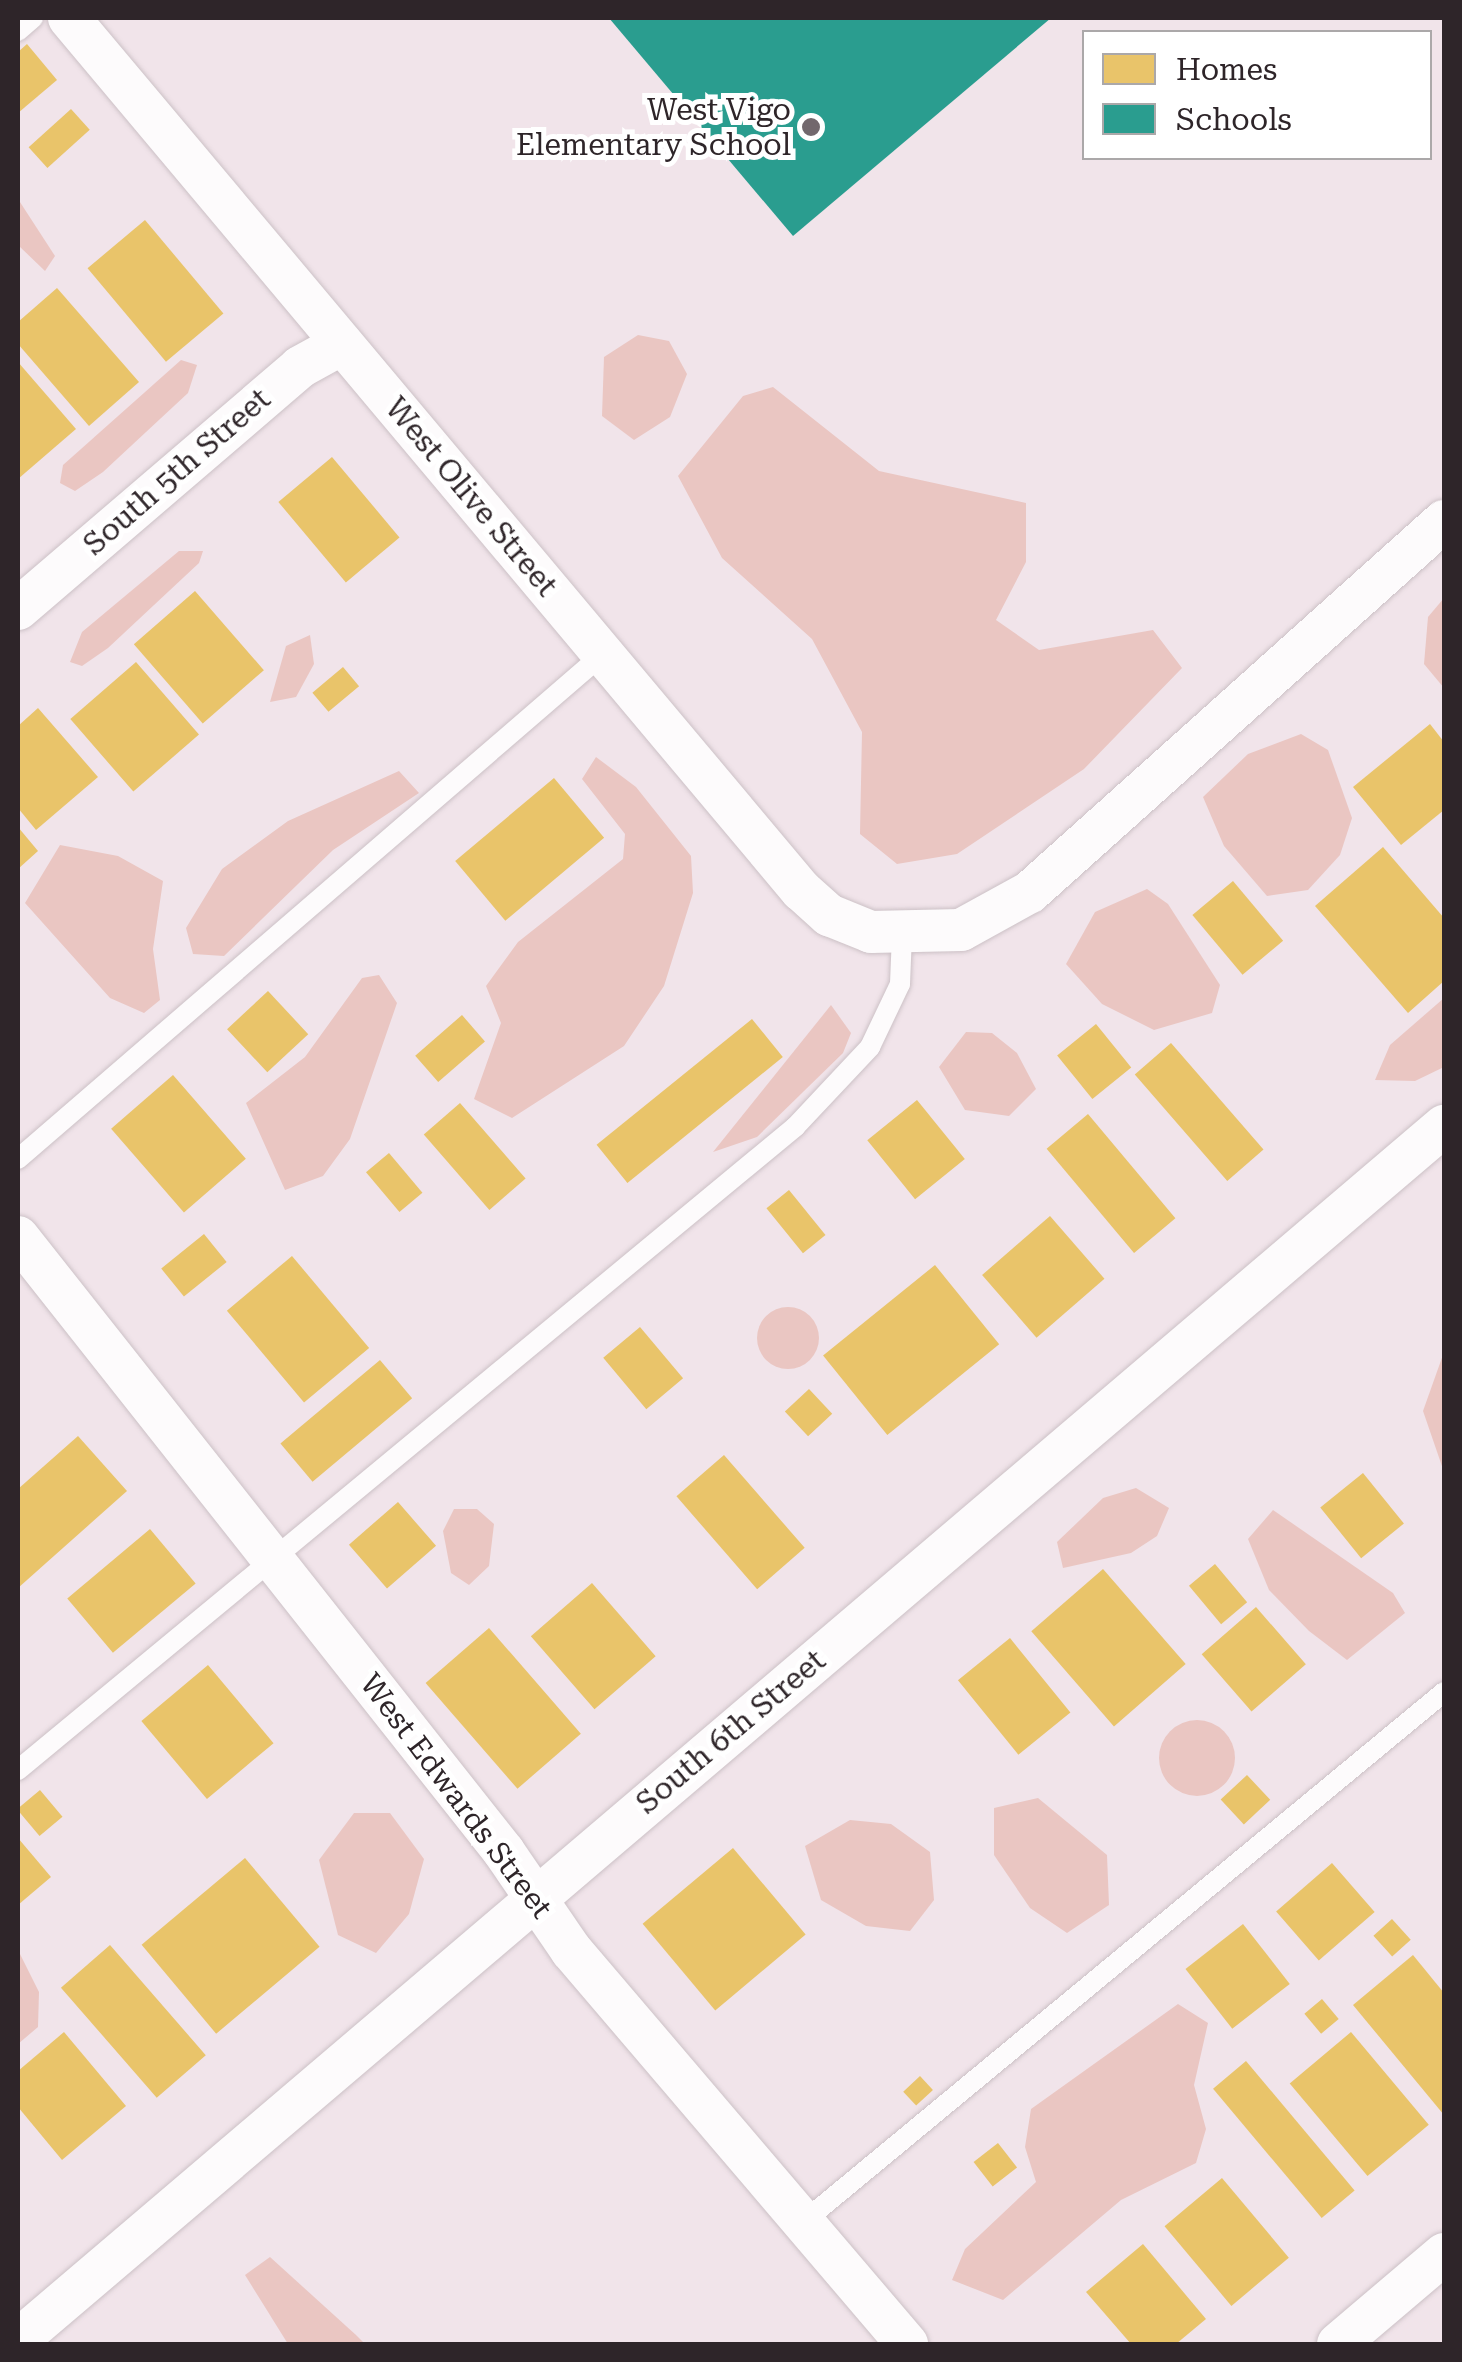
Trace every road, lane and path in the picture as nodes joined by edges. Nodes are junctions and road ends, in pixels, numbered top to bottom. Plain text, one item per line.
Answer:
1 (32, 18) edge
2 (68, 18) edge
3 (18, 31) edge
4 (342, 344) junction
5 (1444, 521) edge
6 (18, 609) edge
7 (603, 654) junction
8 (902, 934) junction
9 (1444, 1126) edge
10 (18, 1160) edge
11 (18, 1237) edge
12 (274, 1558) junction
13 (1444, 1692) edge
14 (18, 1770) edge
15 (535, 1898) junction
16 (802, 2223) junction
17 (1444, 2254) edge
18 (18, 2340) edge
19 (907, 2344) edge
20 (1338, 2344) edge

1 - 3 lane
2 - 4 street, West Olive Street
4 - 6 street, South 5th Street
4 - 7 street, West Olive Street
5 - 8 street, West Olive Street
7 - 8 street, West Olive Street
7 - 10 lane
8 - 12 lane
9 - 15 street, South 6th Street
11 - 12 street, West Edwards Street
12 - 14 lane
12 - 15 street, West Edwards Street
13 - 16 lane
15 - 16 street, West Edwards Street
15 - 18 street, South 6th Street
16 - 19 street, West Edwards Street
17 - 20 street

